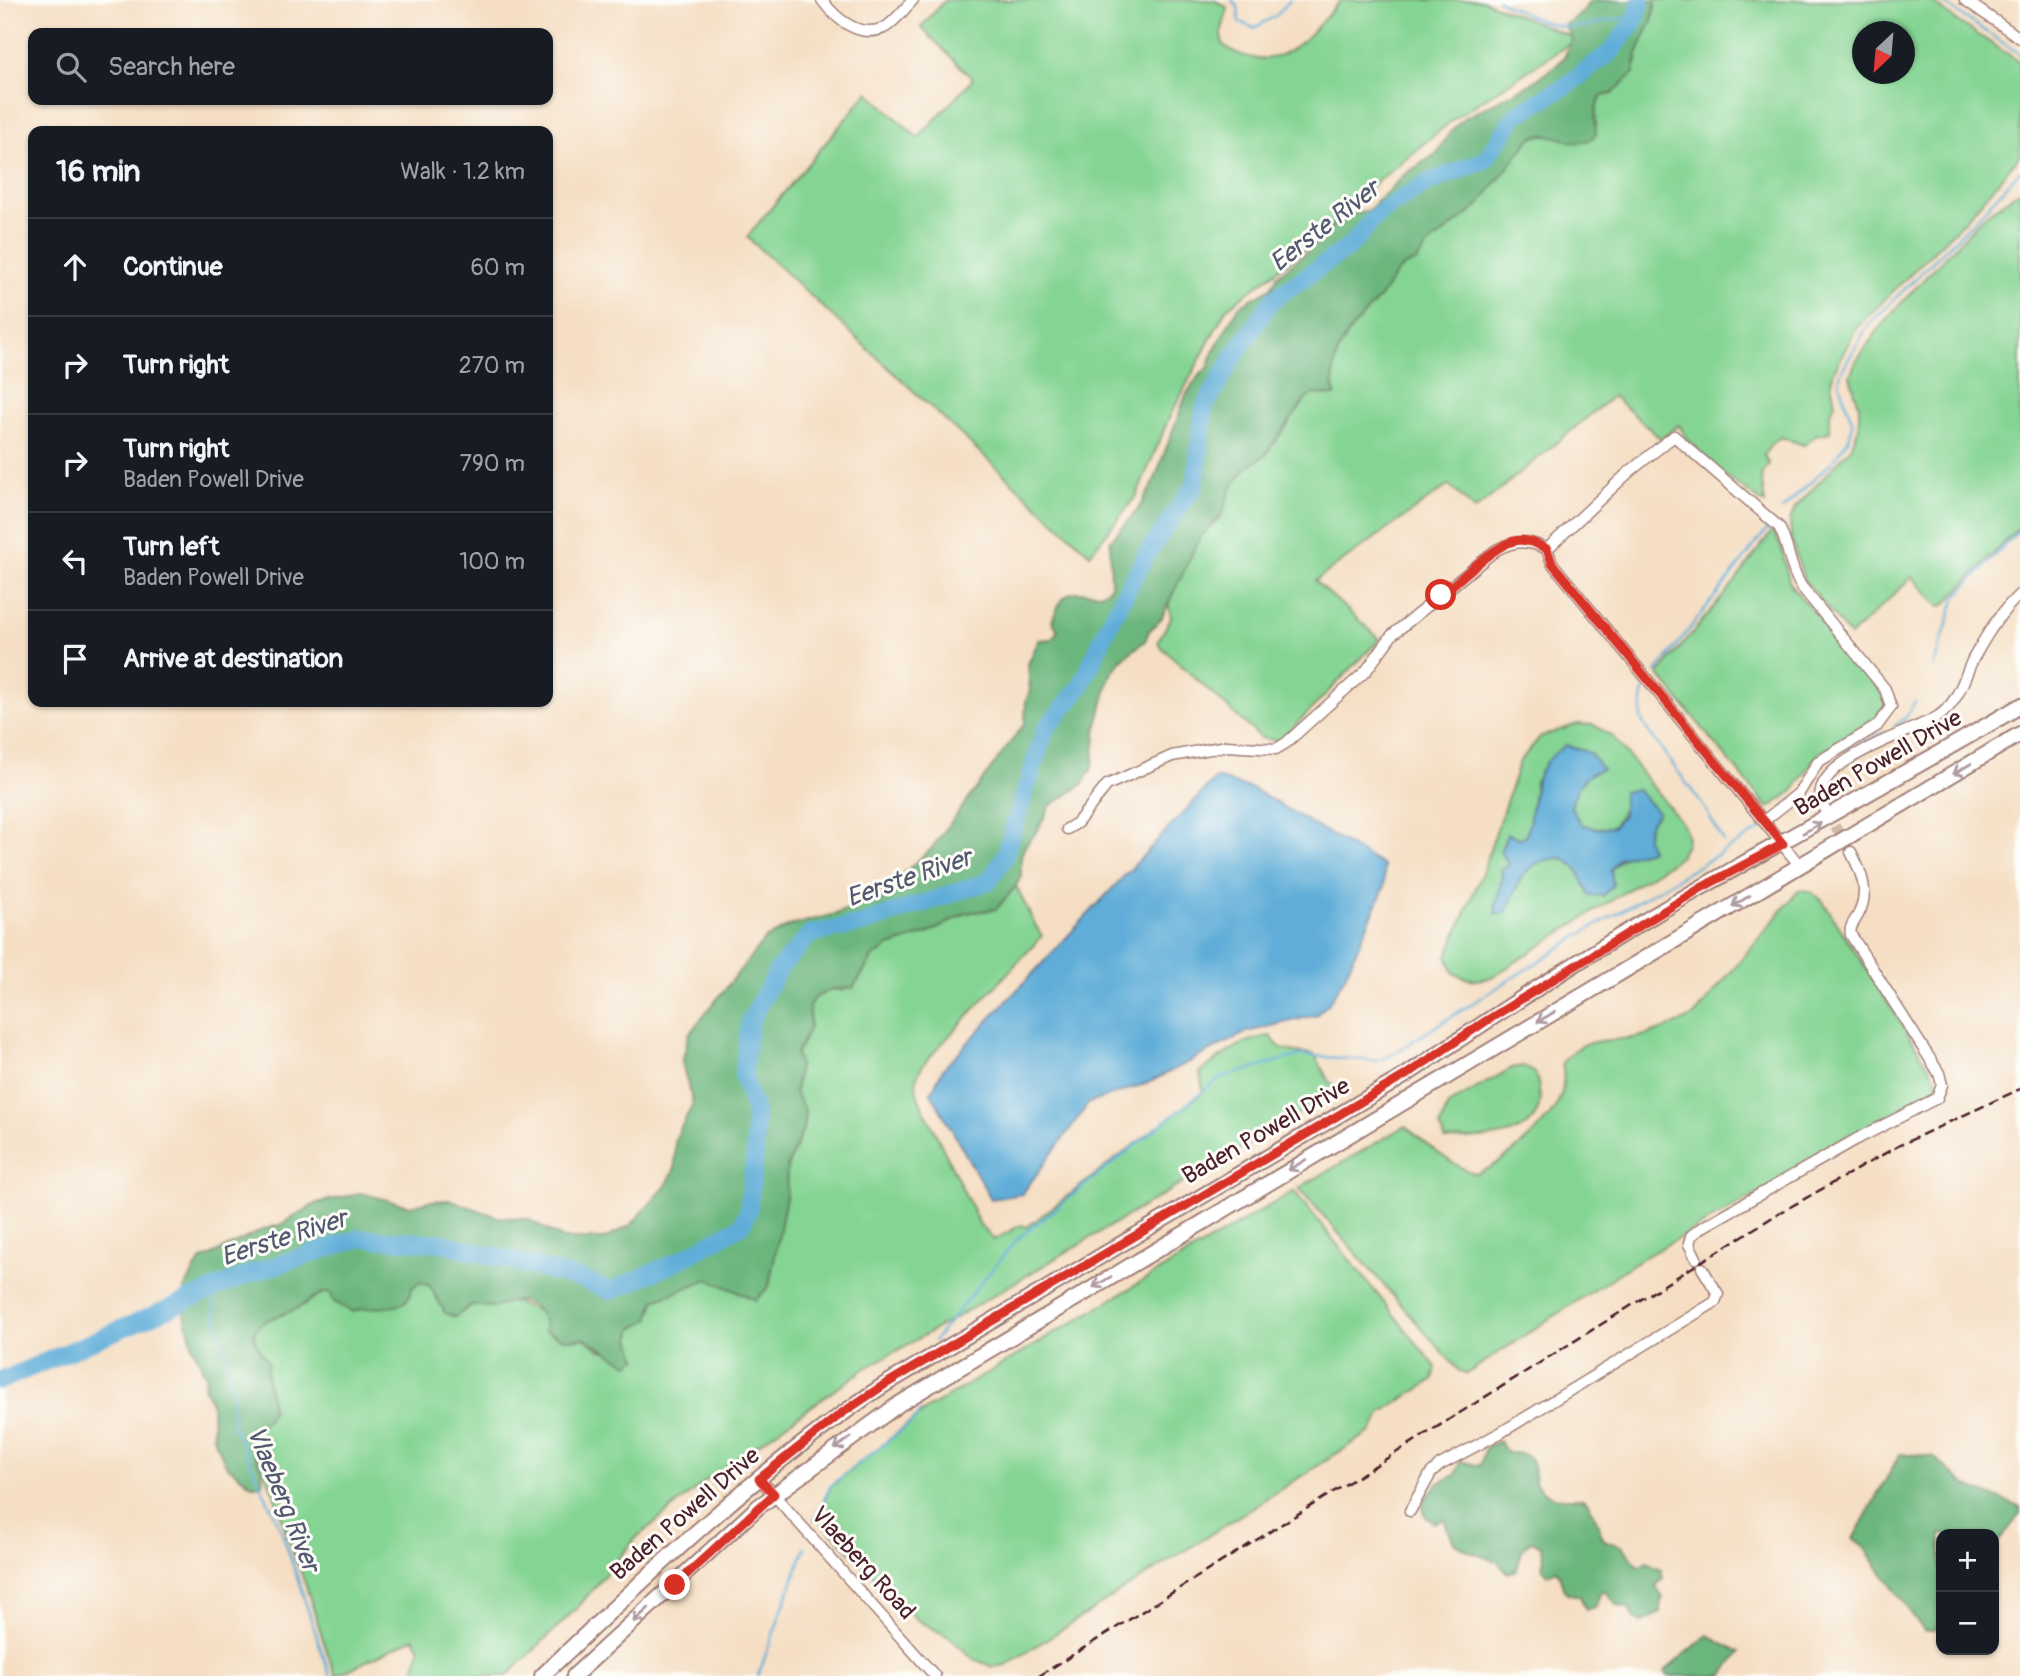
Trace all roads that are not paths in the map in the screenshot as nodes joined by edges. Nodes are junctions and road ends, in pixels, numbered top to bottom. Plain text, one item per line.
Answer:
1 (822, 0) edge
2 (913, 0) edge
3 (1965, 0) edge
4 (2020, 38) edge
5 (1547, 549) junction
6 (2020, 594) edge
7 (2020, 706) edge
8 (1887, 716) junction
9 (2020, 734) edge
10 (1888, 740) junction
11 (1825, 809) tunnel mouth
12 (1765, 820) junction
13 (1068, 829) dead end
14 (1783, 844) junction
15 (1851, 852) tunnel mouth
16 (1801, 867) junction
17 (1696, 1258) dead end
18 (1702, 1268) dead end
19 (759, 1479) junction
20 (774, 1494) junction
21 (1410, 1511) dead end
22 (542, 1676) edge
23 (574, 1676) edge
24 (935, 1676) edge

1 - 2 street
3 - 4 street
5 - 8 street
5 - 12 street
5 - 13 street
6 - 10 street
14 -> 7 main road, Baden Powell Drive
8 - 10 street
8 - 12 street
9 -> 16 main road, Baden Powell Drive
10 - 11 street
12 - 14 street
14 - 16 street
14 - 19 main road, Baden Powell Drive
15 - 17 street
16 -> 20 main road, Baden Powell Drive
18 - 21 street
19 - 20 street, Vlaeberg Road
19 - 22 main road, Baden Powell Drive
20 -> 23 main road, Baden Powell Drive
20 - 24 street, Vlaeberg Road

